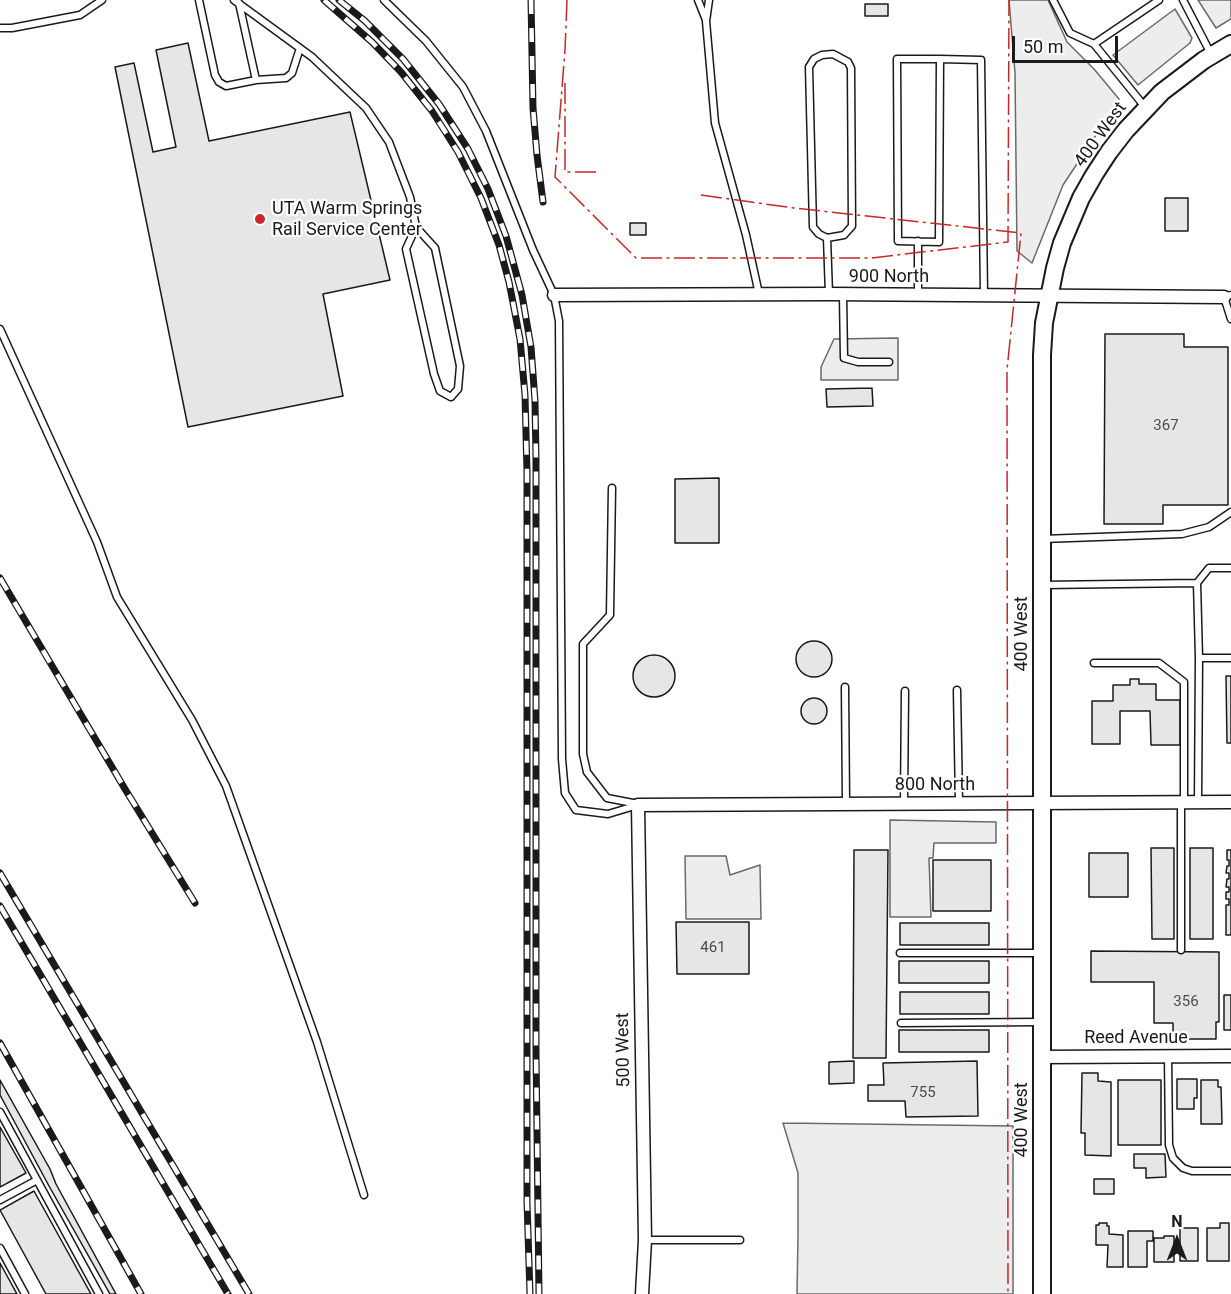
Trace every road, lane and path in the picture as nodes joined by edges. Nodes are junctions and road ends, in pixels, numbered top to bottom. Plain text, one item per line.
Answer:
1 (102, 0) edge
2 (199, 0) edge
3 (384, 0) edge
4 (698, 0) edge
5 (709, 0) edge
6 (1053, 0) edge
7 (1159, 0) edge
8 (1183, 0) edge
9 (236, 1) edge
10 (706, 21) junction
11 (0, 28) edge
12 (1094, 44) junction
13 (1231, 44) edge
14 (300, 48) junction
15 (1212, 55) junction
16 (940, 59) junction
17 (256, 80) junction
18 (1146, 108) junction
19 (416, 227) junction
20 (827, 238) junction
21 (918, 241) junction
22 (759, 294) junction
23 (829, 294) junction
24 (554, 295) junction
25 (843, 295) junction
26 (918, 295) junction
27 (984, 295) junction
28 (1049, 296) junction
29 (1228, 296) edge
30 (1231, 319) edge
31 (0, 329) edge
32 (889, 362) dead end
33 (612, 488) dead end
34 (1231, 512) edge
35 (1042, 539) junction
36 (1231, 568) edge
37 (1197, 584) junction
38 (1042, 585) junction
39 (1199, 658) junction
40 (1231, 658) edge
41 (1094, 663) dead end
42 (845, 687) dead end
43 (957, 690) dead end
44 (905, 691) dead end
45 (1041, 802) junction
46 (1183, 802) junction
47 (1198, 802) junction
48 (1231, 802) edge
49 (846, 803) junction
50 (903, 803) junction
51 (959, 803) junction
52 (638, 805) junction
53 (1182, 950) dead end
54 (900, 953) dead end
55 (1042, 953) junction
56 (1042, 1022) junction
57 (901, 1023) dead end
58 (1168, 1056) junction
59 (1231, 1056) edge
60 (1042, 1057) junction
61 (0, 1112) edge
62 (1231, 1171) edge
63 (37, 1180) junction
64 (363, 1195) dead end
65 (0, 1200) edge
66 (645, 1240) junction
67 (740, 1240) dead end
68 (0, 1248) edge
69 (25, 1294) edge
70 (99, 1294) edge
71 (642, 1294) edge
72 (1042, 1294) edge

1 - 11 lane
2 - 17 lane
3 - 24 lane
4 - 10 lane
5 - 10 lane
6 - 12 lane
7 - 12 lane
8 - 15 lane
9 - 14 lane
9 - 17 lane
10 - 22 lane
12 - 18 lane
13 - 15 street, 400 West
14 - 17 lane
14 - 19 lane
15 - 18 street, 400 West
16 - 21 lane
16 - 21 lane
16 - 27 lane
18 - 28 street, 400 West
19 - 19 lane
20 - 20 lane
20 - 23 lane
21 - 26 lane
22 - 23 street, 900 North
22 - 24 street, 900 North
23 - 25 street, 900 North
24 - 52 lane
25 - 26 street, 900 North
25 - 32 lane
26 - 27 street, 900 North
27 - 28 street, 900 North
28 - 29 street, 900 North
28 - 35 street, 400 West
29 - 30 lane
31 - 64 lane
33 - 52 lane
34 - 35 lane
35 - 38 street, 400 West
36 - 37 lane
37 - 38 lane
37 - 39 lane
38 - 45 street, 400 West
39 - 40 lane
39 - 47 lane
41 - 46 lane
42 - 49 lane
43 - 51 lane
44 - 50 lane
45 - 46 street, 800 North
45 - 51 street, 800 North
45 - 55 street, 400 West
46 - 47 street, 800 North
46 - 53 lane
47 - 48 street, 800 North
49 - 50 street, 800 North
49 - 52 street, 800 North
50 - 51 street, 800 North
52 - 66 street, 500 West
54 - 55 lane
55 - 56 street, 400 West
56 - 57 lane
56 - 60 street, 400 West
58 - 59 street, Reed Avenue
58 - 60 street, Reed Avenue
58 - 62 lane
60 - 72 street, 400 West
61 - 63 lane
63 - 65 lane
63 - 70 lane
66 - 67 lane
66 - 71 street, 500 West
68 - 69 lane

